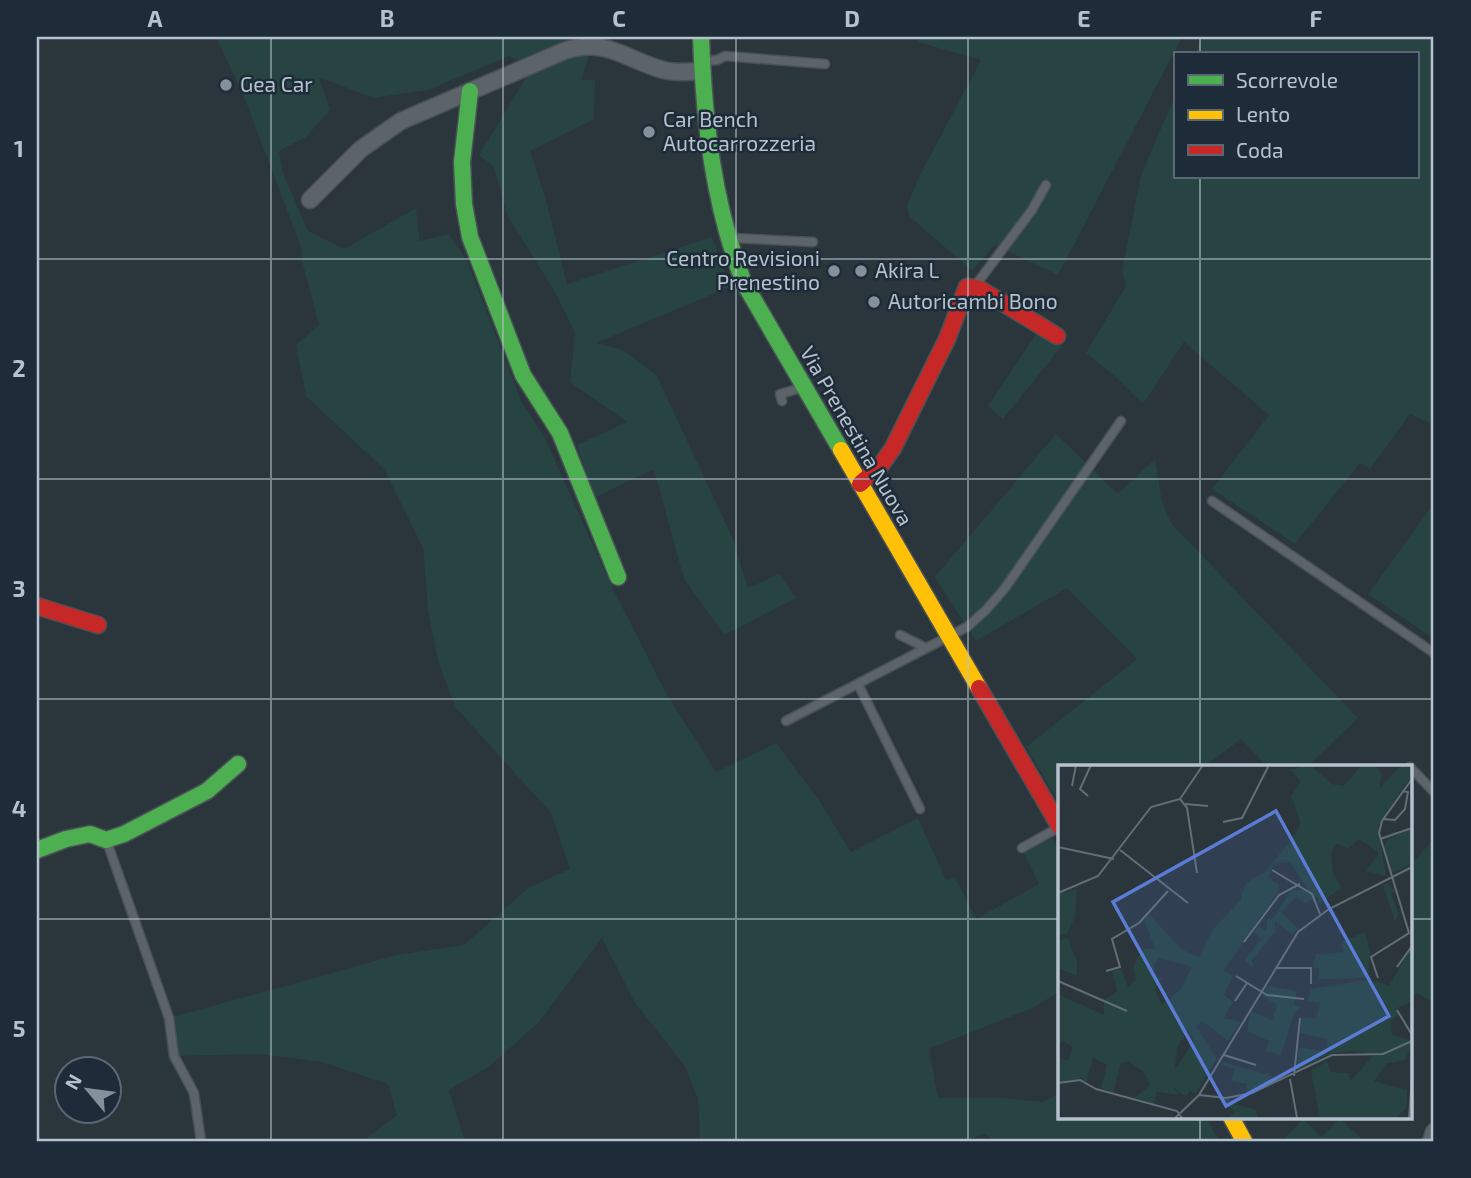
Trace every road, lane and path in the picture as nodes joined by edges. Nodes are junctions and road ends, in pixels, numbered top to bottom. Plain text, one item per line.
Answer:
1 (701, 37) edge
2 (825, 64) dead end
3 (701, 66) junction
4 (470, 91) junction
5 (1046, 185) dead end
6 (310, 200) dead end
7 (728, 237) junction
8 (813, 242) dead end
9 (974, 287) junction
10 (1057, 336) dead end
11 (775, 385) dead end
12 (804, 387) junction
13 (1121, 421) dead end
14 (860, 484) junction
15 (1212, 501) dead end
16 (618, 577) dead end
17 (37, 606) edge
18 (98, 625) dead end
19 (900, 635) dead end
20 (949, 636) junction
21 (926, 648) junction
22 (1434, 653) edge
23 (858, 684) junction
24 (786, 721) dead end
25 (238, 764) dead end
26 (1412, 770) edge
27 (1434, 792) edge
28 (920, 809) dead end
29 (1058, 824) edge
30 (1058, 828) edge
31 (106, 839) junction
32 (1021, 848) dead end
33 (37, 850) edge
34 (1232, 1118) edge
35 (1434, 1132) edge
36 (201, 1141) edge
37 (1244, 1141) edge
38 (1431, 1141) edge

1 - 3 street, Via Prenestina Nuova
2 - 3 lane
3 - 4 street
3 - 7 street, Via Prenestina Nuova
4 - 6 street
4 - 16 street
5 - 9 lane
7 - 8 lane
7 - 12 street, Via Prenestina Nuova
9 - 10 street
9 - 14 street
11 - 12 lane
12 - 14 street, Via Prenestina Nuova
13 - 20 lane
14 - 20 street, Via Prenestina Nuova
15 - 22 lane
17 - 18 street
19 - 21 lane
20 - 21 lane
20 - 29 street, Via Prenestina Nuova
21 - 23 lane
23 - 24 lane
23 - 28 lane
25 - 31 street
26 - 27 lane
30 - 32 lane
31 - 33 street
31 - 36 lane
34 - 37 street
35 - 38 street

